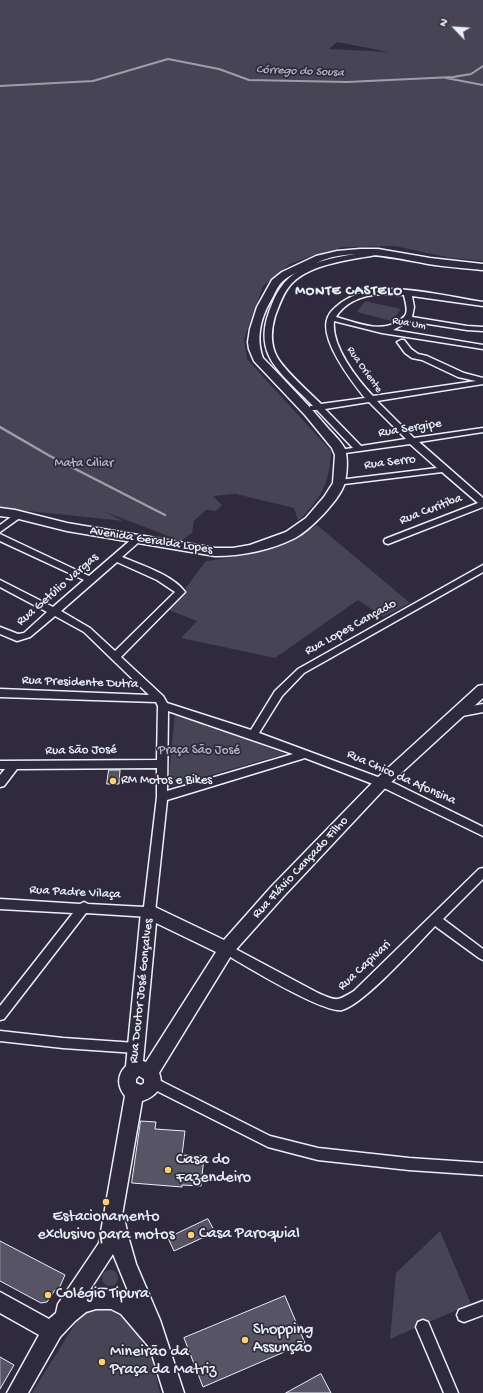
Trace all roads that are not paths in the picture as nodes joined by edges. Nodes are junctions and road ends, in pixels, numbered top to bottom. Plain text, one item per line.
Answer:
1 (378, 252) junction
2 (483, 267) edge
3 (408, 294) junction
4 (483, 304) edge
5 (331, 318) junction
6 (407, 318) junction
7 (483, 328) edge
8 (382, 331) junction
9 (400, 342) dead end
10 (483, 347) edge
11 (483, 381) edge
12 (372, 400) junction
13 (318, 408) junction
14 (306, 410) junction
15 (483, 430) edge
16 (413, 442) junction
17 (359, 449) junction
18 (341, 452) junction
19 (444, 469) junction
20 (339, 483) junction
21 (483, 503) edge
22 (0, 512) edge
23 (18, 515) junction
24 (0, 529) edge
25 (0, 537) edge
26 (136, 540) junction
27 (388, 541) dead end
28 (116, 558) junction
29 (483, 568) edge
30 (91, 580) junction
31 (0, 583) edge
32 (54, 612) junction
33 (0, 630) edge
34 (115, 657) junction
35 (0, 693) edge
36 (481, 698) edge
37 (161, 703) junction
38 (253, 735) junction
39 (305, 754) junction
40 (163, 764) junction
41 (0, 765) edge
42 (14, 765) junction
43 (382, 782) junction
44 (0, 783) edge
45 (162, 797) junction
46 (483, 832) edge
47 (483, 872) edge
48 (0, 904) edge
49 (84, 907) junction
50 (149, 912) junction
51 (434, 919) junction
52 (164, 920) junction
53 (148, 933) junction
54 (226, 949) junction
55 (483, 955) edge
56 (0, 1015) edge
57 (0, 1036) edge
58 (136, 1048) junction
59 (145, 1075) junction
60 (483, 1169) edge
61 (115, 1208) junction
62 (0, 1302) edge
63 (483, 1308) edge
64 (464, 1315) dead end
65 (423, 1327) dead end
66 (52, 1331) junction
67 (158, 1342) junction
68 (17, 1393) edge
69 (174, 1393) edge
70 (451, 1393) edge

1 - 2 main road
1 - 13 street
1 - 14 main road
3 - 4 street
3 - 5 street
3 - 6 street
5 - 8 street, Rua Um
5 - 12 street, Rua Oriente
6 - 7 street
6 - 8 street
8 - 10 street, Rua Um
9 - 11 street
11 - 12 street
12 - 13 street
12 - 16 street, Rua Oriente
13 - 14 street
13 - 17 street
14 - 18 main road
15 - 16 street, Rua Sergipe
16 - 17 street, Rua Sergipe
16 - 19 street, Rua Oriente
17 - 18 street, Rua Sergipe
18 - 20 main road, Avenida Geralda Lopes
19 - 20 street, Rua Serro
19 - 21 street, Rua Oriente
20 - 26 main road, Avenida Geralda Lopes
21 - 27 street, Rua Curitiba
22 - 23 main road, Avenida Geralda Lopes
23 - 24 street
23 - 26 main road, Avenida Geralda Lopes
25 - 30 street
26 - 28 street, Rua Getúlio Vargas
28 - 30 street, Rua Getúlio Vargas
28 - 34 street
29 - 38 street, Rua Lopes Cançado
30 - 32 street, Rua Getúlio Vargas
31 - 32 street
32 - 33 street, Rua Getúlio Vargas
32 - 34 street
34 - 37 street
35 - 37 street, Rua Presidente Dutra
36 - 43 main road, Rua Flávio Cançado Filho
37 - 38 street
37 - 40 street
38 - 39 street
39 - 43 street, Rua Chico da Afonsina
39 - 45 street
40 - 42 street, Rua São José
40 - 45 street
41 - 42 street, Rua São José
42 - 44 street
43 - 46 street, Rua Chico da Afonsina
43 - 54 main road, Rua Flávio Cançado Filho
45 - 50 street
47 - 51 street, Rua Capivari
48 - 49 street, Rua Padre Vilaça
49 - 50 street, Rua Padre Vilaça
49 - 56 street
50 - 52 main road
50 - 53 main road, Rua Doutor José Gonçalves
51 - 54 street, Rua Capivari
51 - 55 street
52 - 53 main road
52 - 54 main road
53 - 58 main road, Rua Doutor José Gonçalves
54 - 59 main road, Rua Flávio Cançado Filho
57 - 58 street
58 - 59 main road, Rua Doutor José Gonçalves
59 - 60 street
59 - 61 main road
61 - 66 main road
61 - 67 main road
62 - 66 main road
63 - 64 street
65 - 70 street
66 - 67 main road
66 - 68 main road
67 - 69 main road

